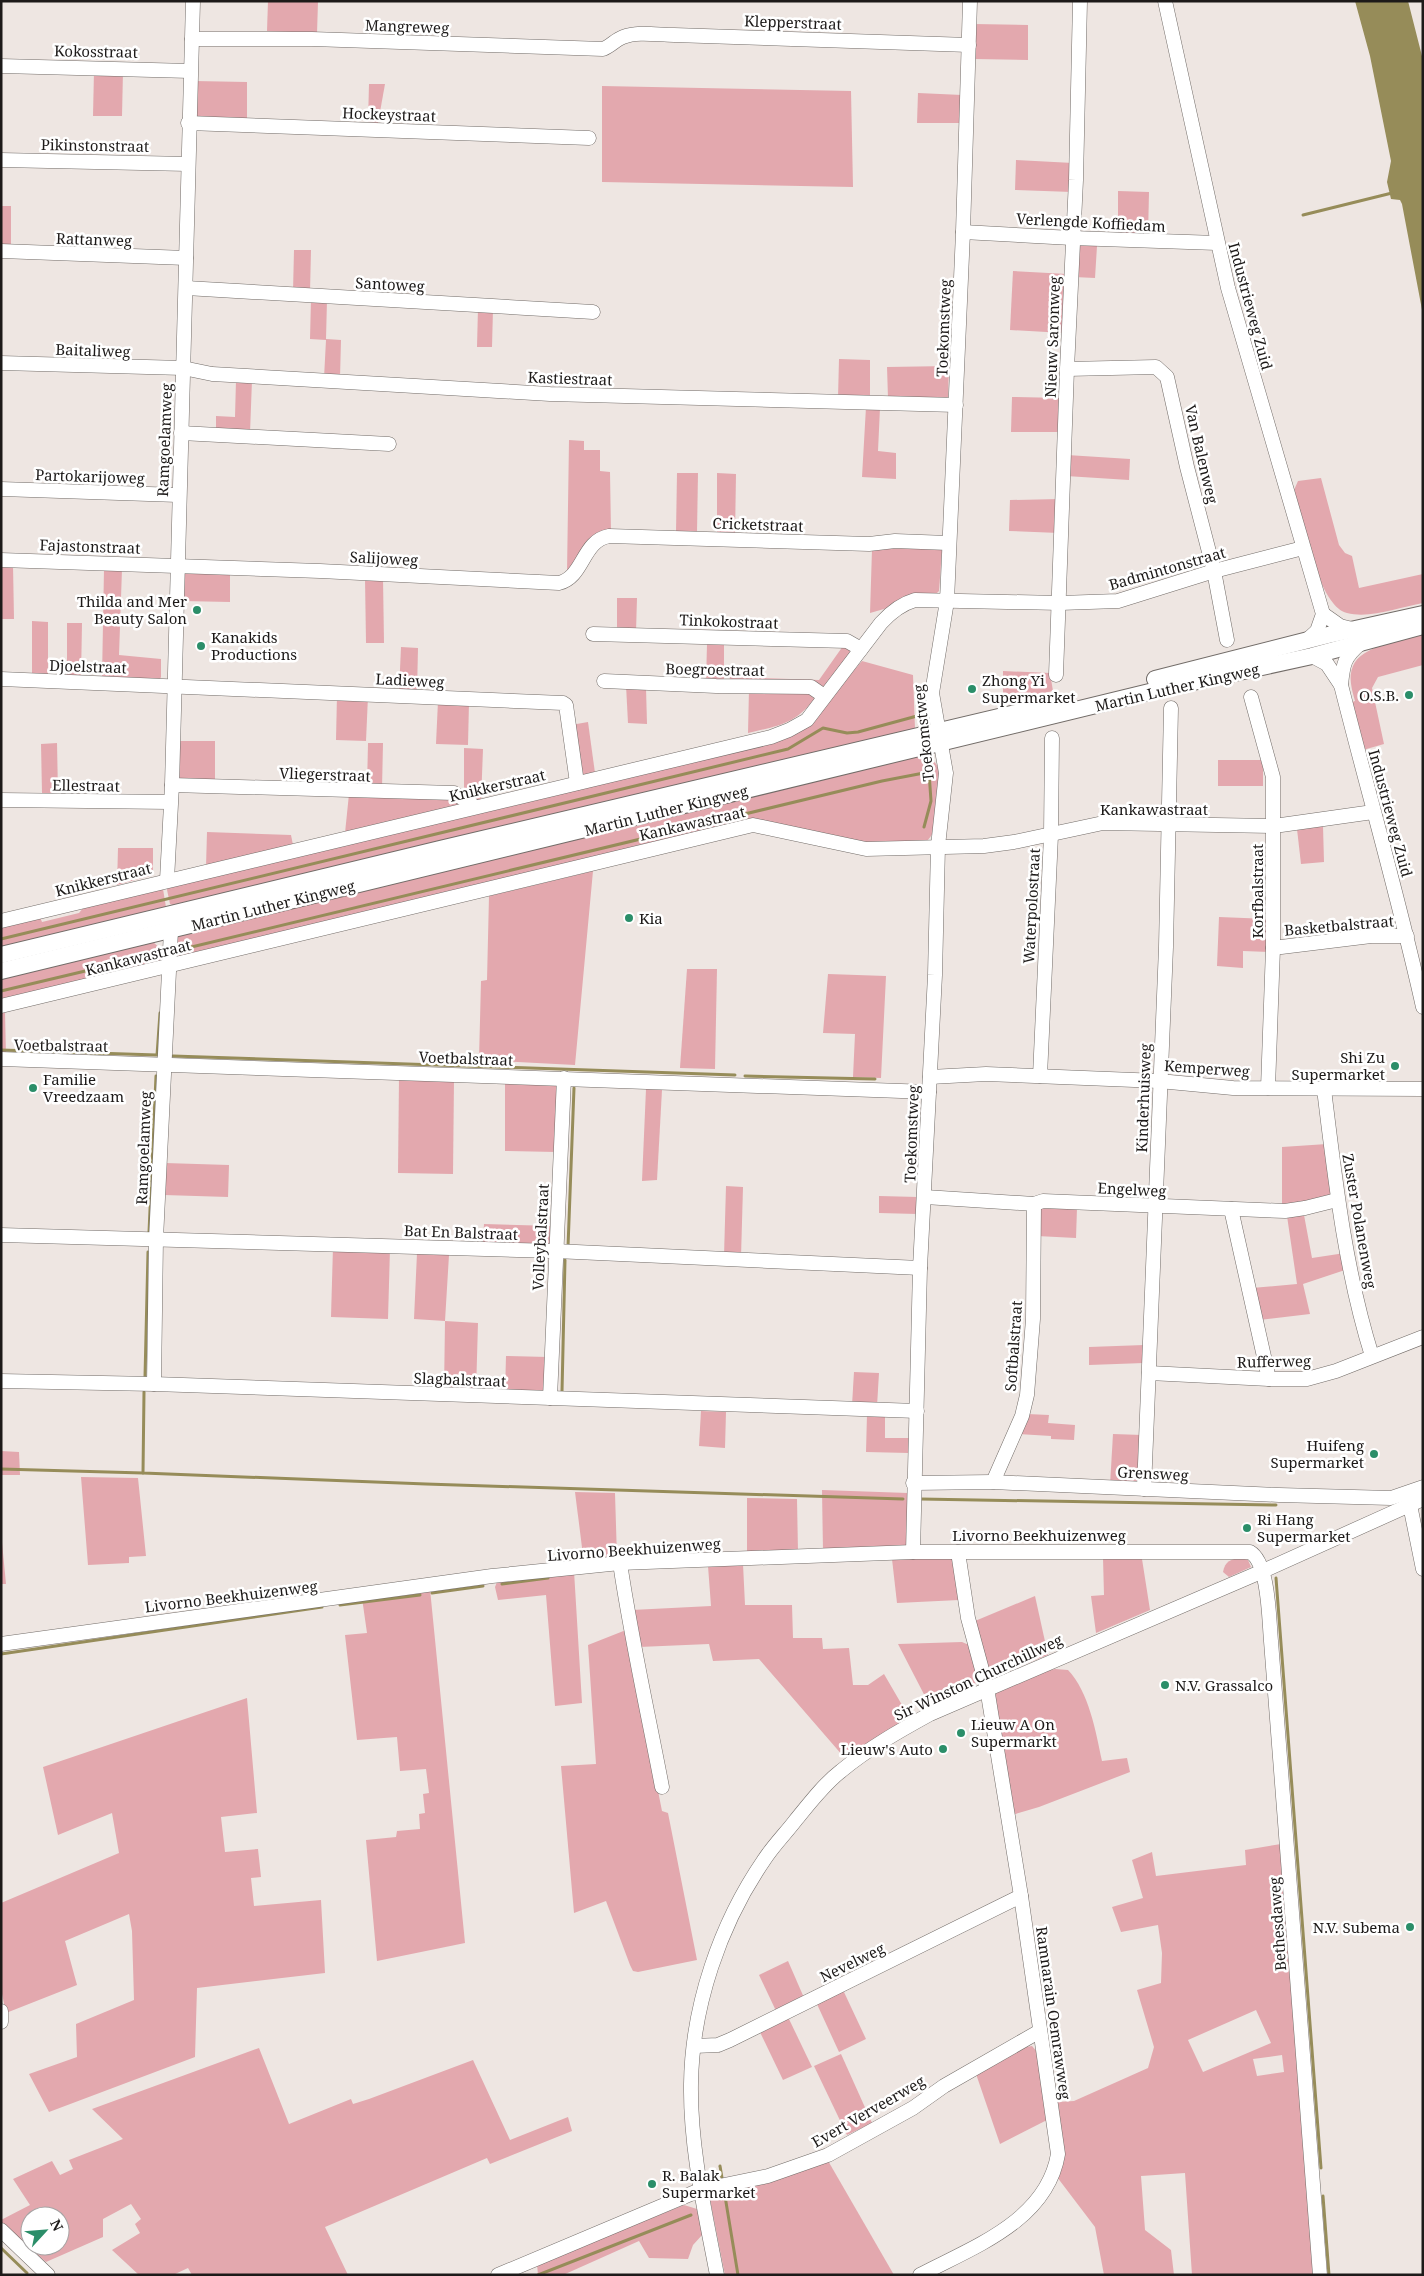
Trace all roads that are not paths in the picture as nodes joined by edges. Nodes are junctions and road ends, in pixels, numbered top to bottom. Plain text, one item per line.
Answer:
1 (193, 1) edge
2 (970, 1) edge
3 (1080, 1) edge
4 (1165, 1) edge
5 (192, 38) junction
6 (618, 40) joint
7 (969, 44) junction
8 (1, 66) edge
9 (190, 72) junction
10 (188, 123) junction
11 (589, 138) dead end
12 (1, 160) edge
13 (188, 164) junction
14 (963, 232) junction
15 (1072, 238) junction
16 (1217, 243) junction
17 (1, 251) edge
18 (186, 258) junction
19 (186, 288) junction
20 (593, 312) dead end
21 (1, 363) edge
22 (183, 368) junction
23 (1067, 369) junction
24 (956, 405) junction
25 (181, 433) junction
26 (389, 444) dead end
27 (1, 489) edge
28 (178, 495) junction
29 (948, 543) junction
30 (1303, 548) junction
31 (1, 560) edge
32 (580, 563) joint
33 (177, 565) junction
34 (1214, 571) junction
35 (946, 601) junction
36 (1060, 603) junction
37 (1323, 614) junction
38 (1423, 614) edge
39 (1423, 626) edge
40 (593, 634) dead end
41 (1356, 636) junction
42 (1227, 640) dead end
43 (1310, 648) junction
44 (861, 649) junction
45 (1056, 675) dead end
46 (1, 679) edge
47 (604, 681) dead end
48 (1342, 685) junction
49 (173, 686) junction
50 (824, 696) junction
51 (1251, 697) dead end
52 (1171, 708) dead end
53 (941, 737) junction
54 (1052, 738) dead end
55 (577, 783) junction
56 (172, 785) junction
57 (1, 800) edge
58 (170, 802) junction
59 (474, 806) junction
60 (1373, 812) junction
61 (1169, 824) junction
62 (1274, 826) junction
63 (1051, 835) junction
64 (938, 846) junction
65 (167, 880) junction
66 (1, 921) edge
67 (168, 922) junction
68 (1407, 936) junction
69 (1274, 948) junction
70 (1, 955) edge
71 (168, 967) junction
72 (1, 970) edge
73 (1, 1006) edge
74 (1423, 1007) edge
75 (1, 1059) edge
76 (163, 1064) junction
77 (1040, 1076) junction
78 (930, 1077) junction
79 (564, 1078) junction
80 (1159, 1081) junction
81 (1268, 1088) junction
82 (1324, 1089) junction
83 (1423, 1089) edge
84 (929, 1092) junction
85 (925, 1197) junction
86 (1337, 1200) junction
87 (1034, 1204) junction
88 (1156, 1206) junction
89 (1231, 1209) junction
90 (1, 1236) edge
91 (156, 1239) junction
92 (555, 1251) junction
93 (920, 1268) junction
94 (1423, 1337) edge
95 (1372, 1356) junction
96 (1149, 1373) junction
97 (1269, 1379) junction
98 (1, 1381) edge
99 (154, 1384) junction
100 (550, 1398) junction
101 (917, 1412) junction
102 (993, 1482) junction
103 (913, 1483) junction
104 (1144, 1489) junction
105 (1418, 1496) edge
106 (1391, 1498) junction
107 (1391, 1512) junction
108 (913, 1552) junction
109 (958, 1552) junction
110 (620, 1563) junction
111 (1423, 1570) edge
112 (1263, 1571) junction
113 (1, 1644) edge
114 (987, 1688) junction
115 (662, 1788) dead end
116 (1021, 1896) junction
117 (1, 2011) edge
118 (1, 2022) edge
119 (1040, 2031) junction
120 (694, 2046) junction
121 (700, 2190) junction
122 (1, 2230) edge
123 (48, 2275) edge
124 (498, 2275) edge
125 (717, 2275) edge
126 (920, 2275) edge
127 (1320, 2275) edge

1 - 5 street, Ramgoelamweg
2 - 7 street, Toekomstweg
3 - 15 street, Nieuw Saronweg
4 - 16 street, Industrieweg Zuid
5 - 6 street, Mangreweg
5 - 9 street, Ramgoelamweg
6 - 7 street, Klepperstraat
7 - 14 street, Toekomstweg
8 - 9 street, Kokosstraat
9 - 10 street, Ramgoelamweg
10 - 11 street, Hockeystraat
10 - 13 street, Ramgoelamweg
12 - 13 street, Pikinstonstraat
13 - 18 street, Ramgoelamweg
14 - 15 street, Verlengde Koffiedam
14 - 24 street, Toekomstweg
15 - 16 street, Verlengde Koffiedam
15 - 23 street, Nieuw Saronweg
16 - 30 street, Industrieweg Zuid
17 - 18 street, Rattanweg
18 - 19 street, Ramgoelamweg
19 - 20 street, Santoweg
19 - 22 street, Ramgoelamweg
21 - 22 street, Baitaliweg
22 - 24 street, Kastiestraat
22 - 25 street, Ramgoelamweg
23 - 34 street, Van Balenweg
23 - 36 street, Nieuw Saronweg
24 - 29 street, Toekomstweg
25 - 26 street
25 - 28 street, Ramgoelamweg
27 - 28 street, Partokarijoweg
28 - 33 street, Ramgoelamweg
29 - 32 street, Cricketstraat
29 - 35 street, Toekomstweg
30 - 34 street, Badmintonstraat
30 - 37 street, Industrieweg Zuid
31 - 33 street, Fajastonstraat
32 - 33 street, Salijoweg
33 - 49 street, Ramgoelamweg
34 - 36 street, Badmintonstraat
34 - 42 street, Van Balenweg
35 - 36 street, Badmintonstraat
35 - 44 street, Knikkerstraat
35 - 53 street, Toekomstweg
36 - 45 street, Nieuw Saronweg
37 - 41 street
37 - 43 street
38 - 41 main road
39 - 41 main road
40 - 44 street, Tinkokostraat
41 - 43 main road, Martin Luther Kingweg
41 - 48 street, Industrieweg Zuid
43 - 48 street, Industrieweg Zuid
43 - 53 main road, Martin Luther Kingweg
44 - 50 street, Knikkerstraat
46 - 49 street, Djoelstraat
47 - 50 street, Boegroestraat
48 - 60 street, Industrieweg Zuid
49 - 55 street, Ladieweg
49 - 56 street, Ramgoelamweg
50 - 55 street, Knikkerstraat
51 - 62 street, Korfbalstraat
52 - 61 street, Kinderhuisweg
53 - 64 street, Toekomstweg
53 - 67 main road, Martin Luther Kingweg
54 - 63 street, Waterpolostraat
55 - 59 street, Knikkerstraat
56 - 58 street, Ramgoelamweg
56 - 59 street, Vliegerstraat
57 - 58 street, Ellestraat
58 - 65 street, Ramgoelamweg
59 - 65 street, Knikkerstraat
60 - 62 street, Kankawastraat
60 - 68 street, Industrieweg Zuid
61 - 62 street, Kankawastraat
61 - 63 street, Kankawastraat
61 - 80 street, Kinderhuisweg
62 - 69 street, Korfbalstraat
63 - 64 street, Kankawastraat
63 - 77 street, Waterpolostraat
64 - 71 street, Kankawastraat
64 - 78 street, Toekomstweg
65 - 66 street, Knikkerstraat
67 - 70 main road, Martin Luther Kingweg
67 - 71 street, Ramgoelamweg
67 - 72 main road, Martin Luther Kingweg
68 - 69 street, Basketbalstraat
68 - 74 street, Industrieweg Zuid
69 - 81 street, Korfbalstraat
71 - 73 street, Kankawastraat
71 - 76 street, Ramgoelamweg
75 - 76 street, Voetbalstraat
76 - 79 street, Voetbalstraat
76 - 91 street, Ramgoelamweg
77 - 78 street, Kemperweg
77 - 80 street, Kemperweg
78 - 84 street, Toekomstweg
79 - 84 street, Voetbalstraat
79 - 92 street, Volleybalstraat
80 - 81 street, Kemperweg
80 - 88 street, Kinderhuisweg
81 - 82 street, Kemperweg
82 - 83 street, Kemperweg
82 - 86 street, Zuster Polanenweg
84 - 85 street, Toekomstweg
85 - 87 street, Engelweg
85 - 93 street, Toekomstweg
86 - 89 street, Engelweg
86 - 95 street, Zuster Polanenweg
87 - 88 street, Engelweg
87 - 102 street, Softbalstraat
88 - 89 street, Engelweg
88 - 96 street, Kinderhuisweg
89 - 97 street
90 - 91 street, Bat En Balstraat
91 - 92 street, Bat En Balstraat
91 - 99 street, Ramgoelamweg
92 - 93 street, Bat En Balstraat
92 - 100 street, Volleybalstraat
93 - 101 street, Toekomstweg
94 - 95 street, Rufferweg
95 - 97 street, Rufferweg
96 - 97 street, Rufferweg
96 - 104 street, Kinderhuisweg
98 - 99 street, Slagbalstraat
99 - 100 street, Slagbalstraat
100 - 101 street, Slagbalstraat
101 - 103 street, Toekomstweg
102 - 103 street, Grensweg
102 - 104 street, Grensweg
103 - 108 street, Toekomstweg
104 - 106 street, Grensweg
105 - 106 street, Grensweg
105 - 107 street, Sir Winston Churchillweg
105 - 111 street
106 - 107 street
107 - 112 street, Sir Winston Churchillweg
108 - 109 street, Livorno Beekhuizenweg
108 - 110 street, Livorno Beekhuizenweg
109 - 112 street, Livorno Beekhuizenweg
109 - 114 street, Ramnarain Oemrawweg
110 - 113 street, Livorno Beekhuizenweg
110 - 115 street
112 - 114 street, Sir Winston Churchillweg
112 - 127 street, Bethesdaweg
114 - 116 street, Ramnarain Oemrawweg
114 - 120 street, Sir Winston Churchillweg
116 - 119 street, Ramnarain Oemrawweg
116 - 120 street, Nevelweg
117 - 118 street
119 - 121 street, Evert Verveerweg
119 - 126 street, Ramnarain Oemrawweg
120 - 121 street, Sir Winston Churchillweg
121 - 124 street, Evert Verveerweg
121 - 125 street, Sir Winston Churchillweg
122 - 123 street

